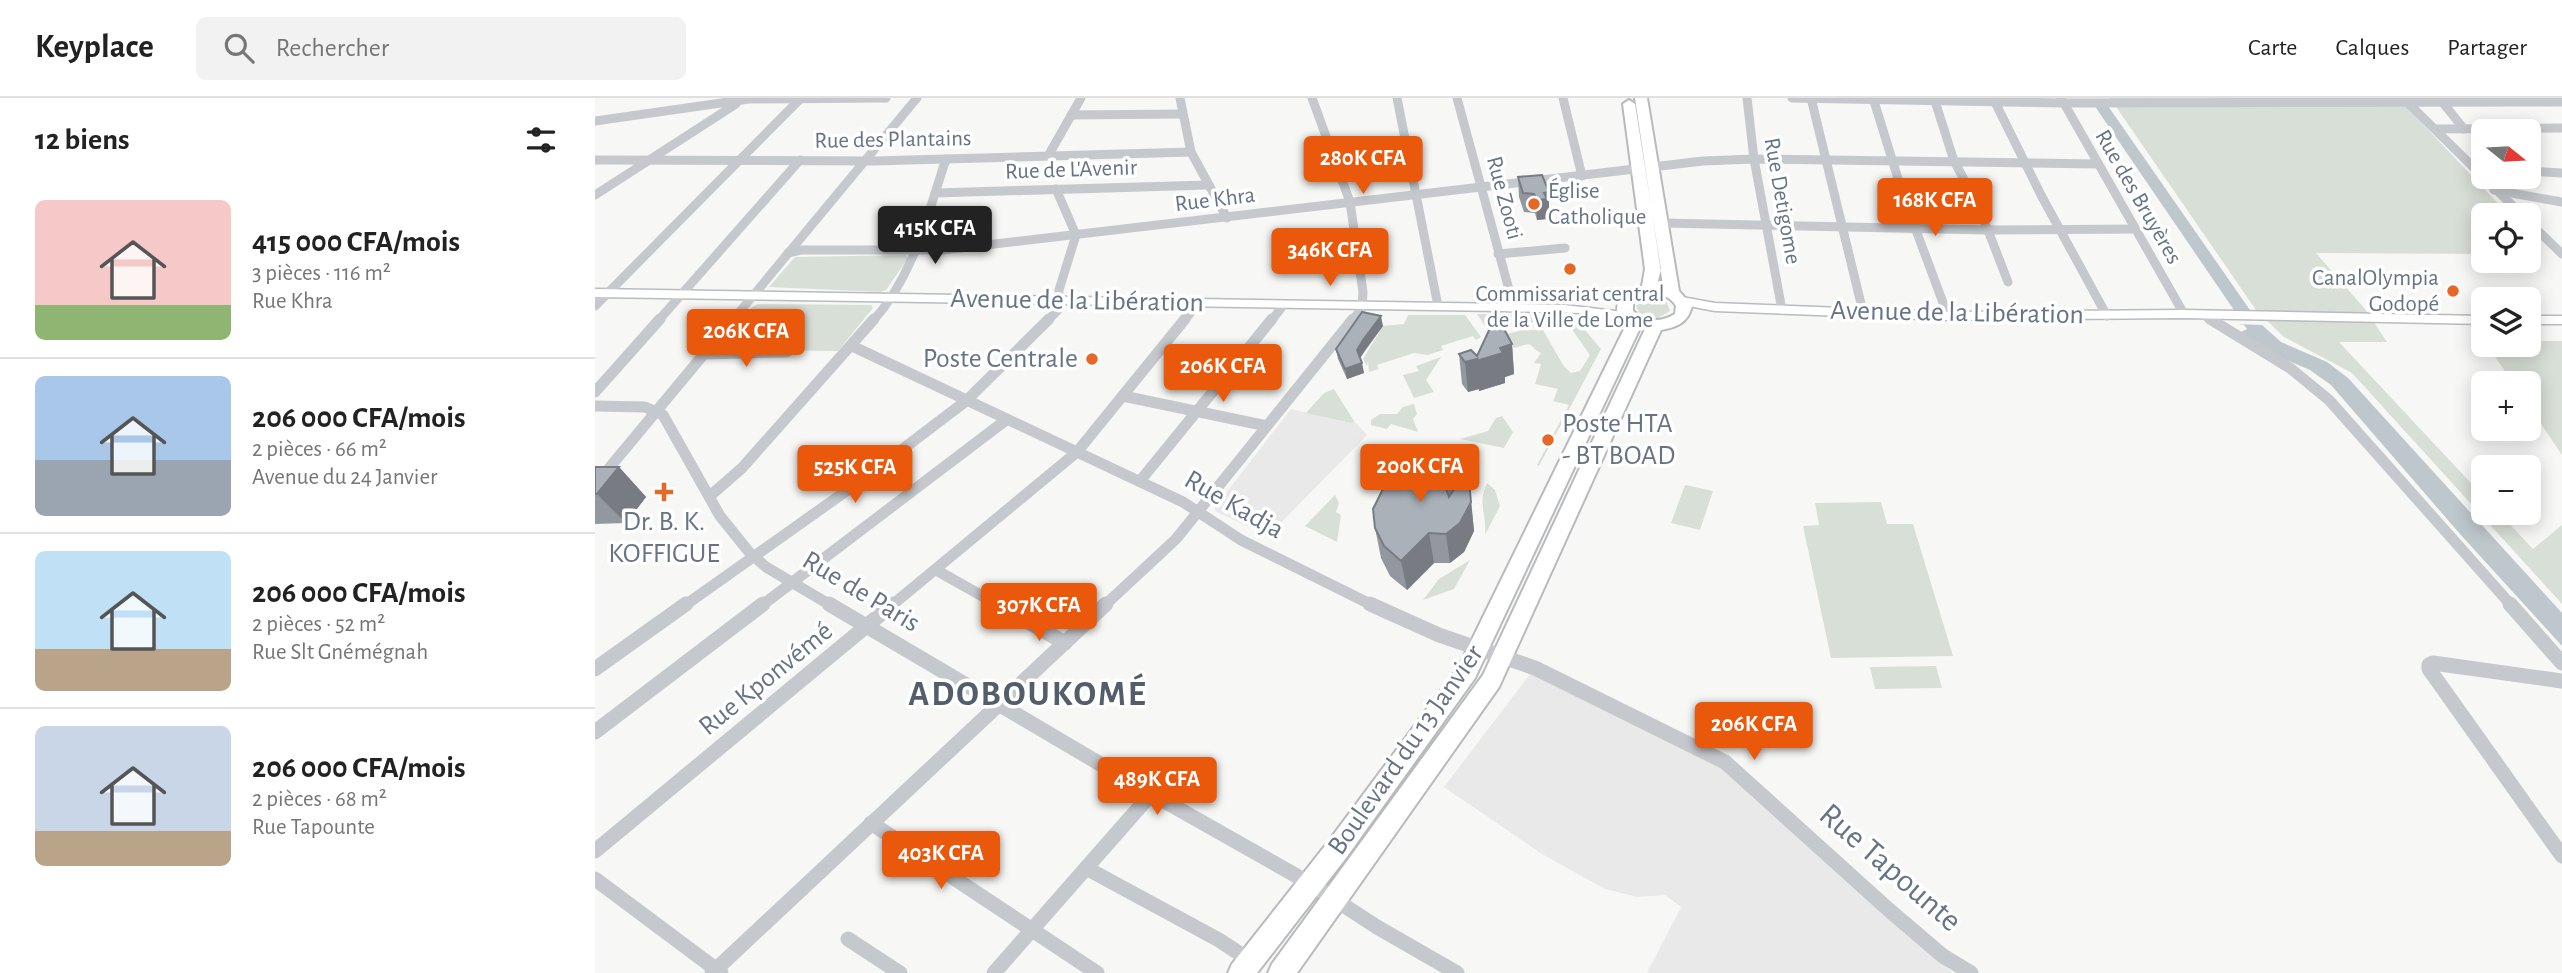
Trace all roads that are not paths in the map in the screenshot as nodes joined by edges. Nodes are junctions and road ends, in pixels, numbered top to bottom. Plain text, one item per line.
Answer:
1 (719, 98) edge
2 (886, 98) edge
3 (917, 98) edge
4 (1081, 98) edge
5 (1180, 98) edge
6 (1313, 98) edge
7 (1397, 98) edge
8 (1457, 98) edge
9 (1563, 98) edge
10 (1628, 98) edge
11 (1641, 98) edge
12 (1747, 98) edge
13 (1792, 98) edge
14 (1811, 98) edge
15 (743, 99) edge
16 (800, 99) edge
17 (1873, 99) edge
18 (1934, 99) edge
19 (1994, 100) edge
20 (2062, 100) edge
21 (2405, 100) edge
22 (2440, 100) edge
23 (2491, 100) edge
24 (2555, 101) edge
25 (709, 105) junction
26 (2561, 113) edge
27 (1182, 114) junction
28 (1071, 116) junction
29 (595, 121) edge
30 (2562, 128) edge
31 (2435, 129) junction
32 (2464, 129) junction
33 (2471, 129) edge
34 (2541, 129) edge
35 (1191, 152) junction
36 (1048, 156) junction
37 (946, 159) junction
38 (1754, 159) junction
39 (595, 160) edge
40 (649, 160) junction
41 (739, 160) junction
42 (800, 160) junction
43 (1823, 160) junction
44 (1892, 160) junction
45 (865, 161) junction
46 (1954, 161) junction
47 (2025, 163) junction
48 (2097, 164) junction
49 (2471, 166) edge
50 (1646, 168) junction
51 (2541, 172) edge
52 (2562, 173) edge
53 (1582, 176) junction
54 (1208, 185) junction
55 (1480, 188) junction
56 (1056, 189) junction
57 (2494, 190) joint
58 (935, 193) junction
59 (595, 195) edge
60 (1416, 195) junction
61 (1350, 202) junction
62 (2562, 202) edge
63 (2509, 203) edge
64 (1227, 218) junction
65 (1663, 223) junction
66 (1766, 224) junction
67 (1841, 225) junction
68 (1915, 228) junction
69 (2060, 229) junction
70 (2134, 229) junction
71 (1987, 230) junction
72 (2541, 233) edge
73 (1076, 235) junction
74 (1565, 248) dead end
75 (2560, 250) edge
76 (916, 252) junction
77 (788, 253) junction
78 (1498, 254) junction
79 (2008, 282) dead end
80 (1649, 289) junction
81 (601, 293) edge
82 (682, 293) junction
83 (753, 295) junction
84 (893, 298) junction
85 (1060, 299) junction
86 (1199, 302) junction
87 (1364, 304) junction
88 (1679, 304) junction
89 (595, 306) edge
90 (1438, 306) junction
91 (1282, 307) junction
92 (1514, 308) junction
93 (1782, 310) junction
94 (1863, 312) junction
95 (2184, 314) junction
96 (1636, 316) junction
97 (1948, 316) junction
98 (2107, 316) junction
99 (2205, 316) junction
100 (2471, 320) edge
101 (2541, 320) edge
102 (2562, 320) edge
103 (852, 346) junction
104 (786, 352) dead end
105 (705, 354) junction
106 (595, 392) edge
107 (1122, 396) junction
108 (966, 401) junction
109 (595, 406) edge
110 (657, 410) junction
111 (1194, 413) junction
112 (1006, 420) junction
113 (1267, 426) junction
114 (1591, 440) junction
115 (1077, 452) junction
116 (1140, 481) junction
117 (595, 485) edge
118 (710, 496) junction
119 (1199, 512) junction
120 (752, 556) junction
121 (936, 570) junction
122 (792, 582) junction
123 (867, 627) junction
124 (1065, 643) junction
125 (1479, 649) junction
126 (1503, 659) junction
127 (2562, 663) edge
128 (595, 669) edge
129 (2562, 681) edge
130 (999, 703) junction
131 (595, 732) edge
132 (1152, 793) junction
133 (871, 823) junction
134 (595, 851) edge
135 (2562, 856) edge
136 (1086, 868) junction
137 (595, 879) edge
138 (1311, 884) junction
139 (1335, 900) junction
140 (1031, 929) junction
141 (848, 939) dead end
142 (1246, 967) edge
143 (717, 972) edge
144 (1453, 972) edge
145 (900, 973) edge
146 (993, 973) edge
147 (1097, 973) edge
148 (1281, 973) edge
149 (1971, 973) edge

1 - 25 street
2 - 16 street
3 - 45 street
4 - 28 street
5 - 27 street
6 - 61 street
7 - 60 street
8 - 55 street, Rue Zooti
9 - 53 street
10 - 50 highway
11 - 50 highway
12 - 38 street, Rue Detigome
13 - 14 street
14 - 17 street
14 - 43 street
15 - 16 street
15 - 25 street
15 - 40 street
16 - 41 street
17 - 18 street
17 - 44 street
18 - 19 street
18 - 46 street
19 - 20 street
19 - 47 street
20 - 21 street
20 - 48 street, Rue des Bruyères
21 - 22 street
21 - 31 street
22 - 23 street
22 - 32 street
23 - 24 street
24 - 26 street
25 - 29 street
27 - 28 street
27 - 35 street
28 - 36 street
30 - 34 street
31 - 32 street
31 - 49 street
32 - 33 street
35 - 36 street, Rue des Plantains
35 - 54 street
36 - 37 street, Rue des Plantains
37 - 45 street, Rue des Plantains
37 - 58 street
38 - 43 street
38 - 50 street
38 - 66 street, Rue Detigome
39 - 40 street, Rue des Plantains
40 - 41 street, Rue des Plantains
40 - 59 street
41 - 42 street, Rue des Plantains
41 - 81 street
42 - 45 street, Rue des Plantains
42 - 82 street
43 - 44 street
43 - 67 street
44 - 46 street
44 - 68 street
45 - 77 street
46 - 47 street
46 - 71 street
47 - 48 street
47 - 69 street
48 - 70 street, Rue des Bruyères
50 - 53 street, Rue Khra
50 - 65 highway
50 - 80 highway
51 - 52 street
53 - 55 street, Rue Khra
54 - 56 street, Rue de L'Avenir
54 - 64 street
55 - 60 street, Rue Khra
55 - 78 street, Rue Zooti
56 - 58 street, Rue de L'Avenir
56 - 73 street
57 - 62 street
57 - 63 street
58 - 76 street
60 - 61 street, Rue Khra
60 - 90 street
61 - 64 street, Rue Khra
61 - 87 street
64 - 73 street, Rue Khra
65 - 66 street
65 - 88 highway
66 - 67 street
66 - 93 street, Rue Detigome
67 - 68 street
67 - 94 street
68 - 71 street
68 - 97 street
69 - 70 street
69 - 71 street
69 - 98 street
70 - 95 street, Rue des Bruyères
71 - 79 street
72 - 75 street
73 - 76 street, Rue Khra
73 - 85 street
74 - 78 street
76 - 77 street, Rue Khra
76 - 84 street
77 - 83 street
78 - 92 street, Rue Zooti
80 - 88 highway
80 - 96 highway
81 - 82 main road, Avenue de la Libération
81 - 89 street
82 - 83 main road, Avenue de la Libération
82 - 106 street
83 - 84 main road, Avenue de la Libération
83 - 105 street
84 - 85 main road, Avenue de la Libération
84 - 103 street
85 - 86 main road, Avenue de la Libération
85 - 108 street
86 - 91 main road, Avenue de la Libération
86 - 107 street, Rue Kponvémé
87 - 90 main road, Avenue de la Libération
87 - 91 main road, Avenue de la Libération
87 - 113 street
88 - 93 main road, Avenue de la Libération
88 - 96 highway
90 - 92 main road, Avenue de la Libération
91 - 111 street
92 - 96 main road, Avenue de la Libération
93 - 94 main road, Avenue de la Libération
94 - 97 main road, Avenue de la Libération
95 - 98 main road, Avenue de la Libération
95 - 99 main road, Avenue de la Libération
96 - 114 highway, Boulevard du 13 Janvier
97 - 98 main road, Avenue de la Libération
99 - 100 main road, Avenue de la Libération
99 - 127 street
101 - 102 main road
103 - 108 street, Rue Kadja
103 - 118 street
104 - 105 street
105 - 110 street
107 - 111 street
107 - 115 street, Rue Kponvémé
108 - 112 street, Rue Kadja
108 - 120 street
109 - 110 street
110 - 117 street
110 - 118 street, Rue de Paris
111 - 113 street
111 - 116 street
112 - 115 street, Rue Kadja
112 - 122 street
113 - 119 street
114 - 125 highway, Boulevard du 13 Janvier
114 - 126 highway, Boulevard du 13 Janvier
115 - 116 street, Rue Kadja
115 - 121 street, Rue Kponvémé
116 - 119 street, Rue Kadja
118 - 120 street, Rue de Paris
119 - 124 street
119 - 125 street, Rue Kadja
120 - 122 street, Rue de Paris
120 - 128 street
121 - 123 street, Rue Kponvémé
121 - 124 street
122 - 123 street, Rue de Paris
122 - 131 street
123 - 130 street, Rue de Paris
123 - 134 street, Rue Kponvémé
124 - 130 street
125 - 126 street, Rue Tapounte
125 - 138 highway, Boulevard du 13 Janvier
126 - 139 highway, Boulevard du 13 Janvier
126 - 149 street, Rue Tapounte
129 - 135 street
130 - 132 street, Rue de Paris
130 - 133 street
132 - 136 street
132 - 138 street, Rue de Paris
133 - 140 street
133 - 143 street
136 - 140 street
136 - 142 street
137 - 143 street
138 - 139 street, Rue de Paris
138 - 142 highway, Boulevard du 13 Janvier
139 - 144 street, Rue de Paris
139 - 148 highway, Boulevard du 13 Janvier
140 - 146 street
140 - 147 street
141 - 145 street

